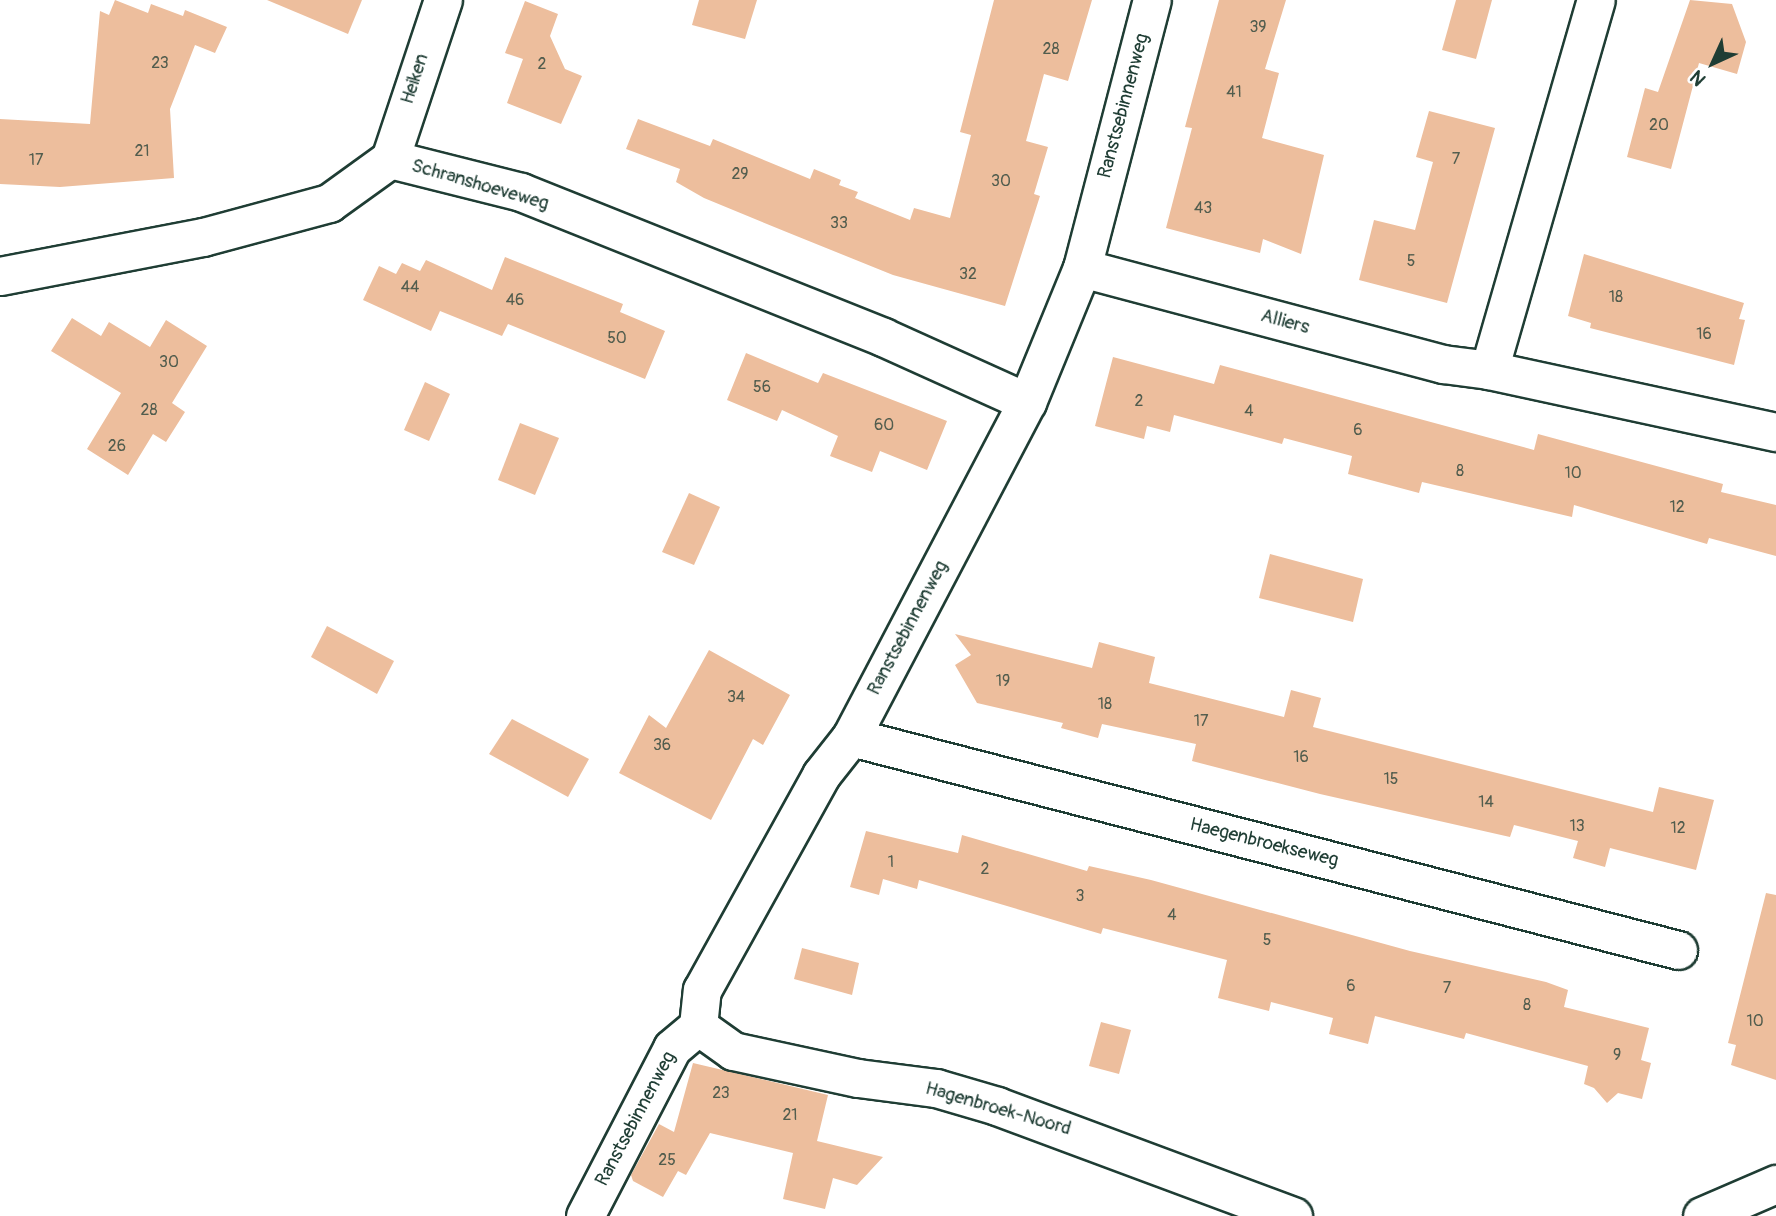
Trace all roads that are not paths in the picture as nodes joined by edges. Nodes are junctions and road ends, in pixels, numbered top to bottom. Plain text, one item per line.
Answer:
1 (443, 0) edge
2 (1152, 0) edge
3 (1596, 0) edge
4 (390, 159) junction
5 (1082, 268) junction
6 (0, 276) edge
7 (1489, 370) junction
8 (1027, 402) junction
9 (1776, 432) edge
10 (851, 737) junction
11 (1678, 950) dead end
12 (698, 1026) junction
13 (1776, 1184) edge
14 (585, 1216) edge
15 (1293, 1216) edge
16 (1702, 1216) edge

1 - 4 street, Heiken
2 - 5 street, Ranstsebinnenweg
3 - 7 street
4 - 6 street, Schranshoeveweg
4 - 8 street, Schranshoeveweg
5 - 7 street, Alliers
5 - 8 street, Ranstsebinnenweg
7 - 9 street, Alliers
8 - 10 street, Ranstsebinnenweg
10 - 11 street, Haegenbroekseweg
10 - 12 street, Ranstsebinnenweg
12 - 14 street, Ranstsebinnenweg
12 - 15 street, Hagenbroek-Noord
13 - 16 street

